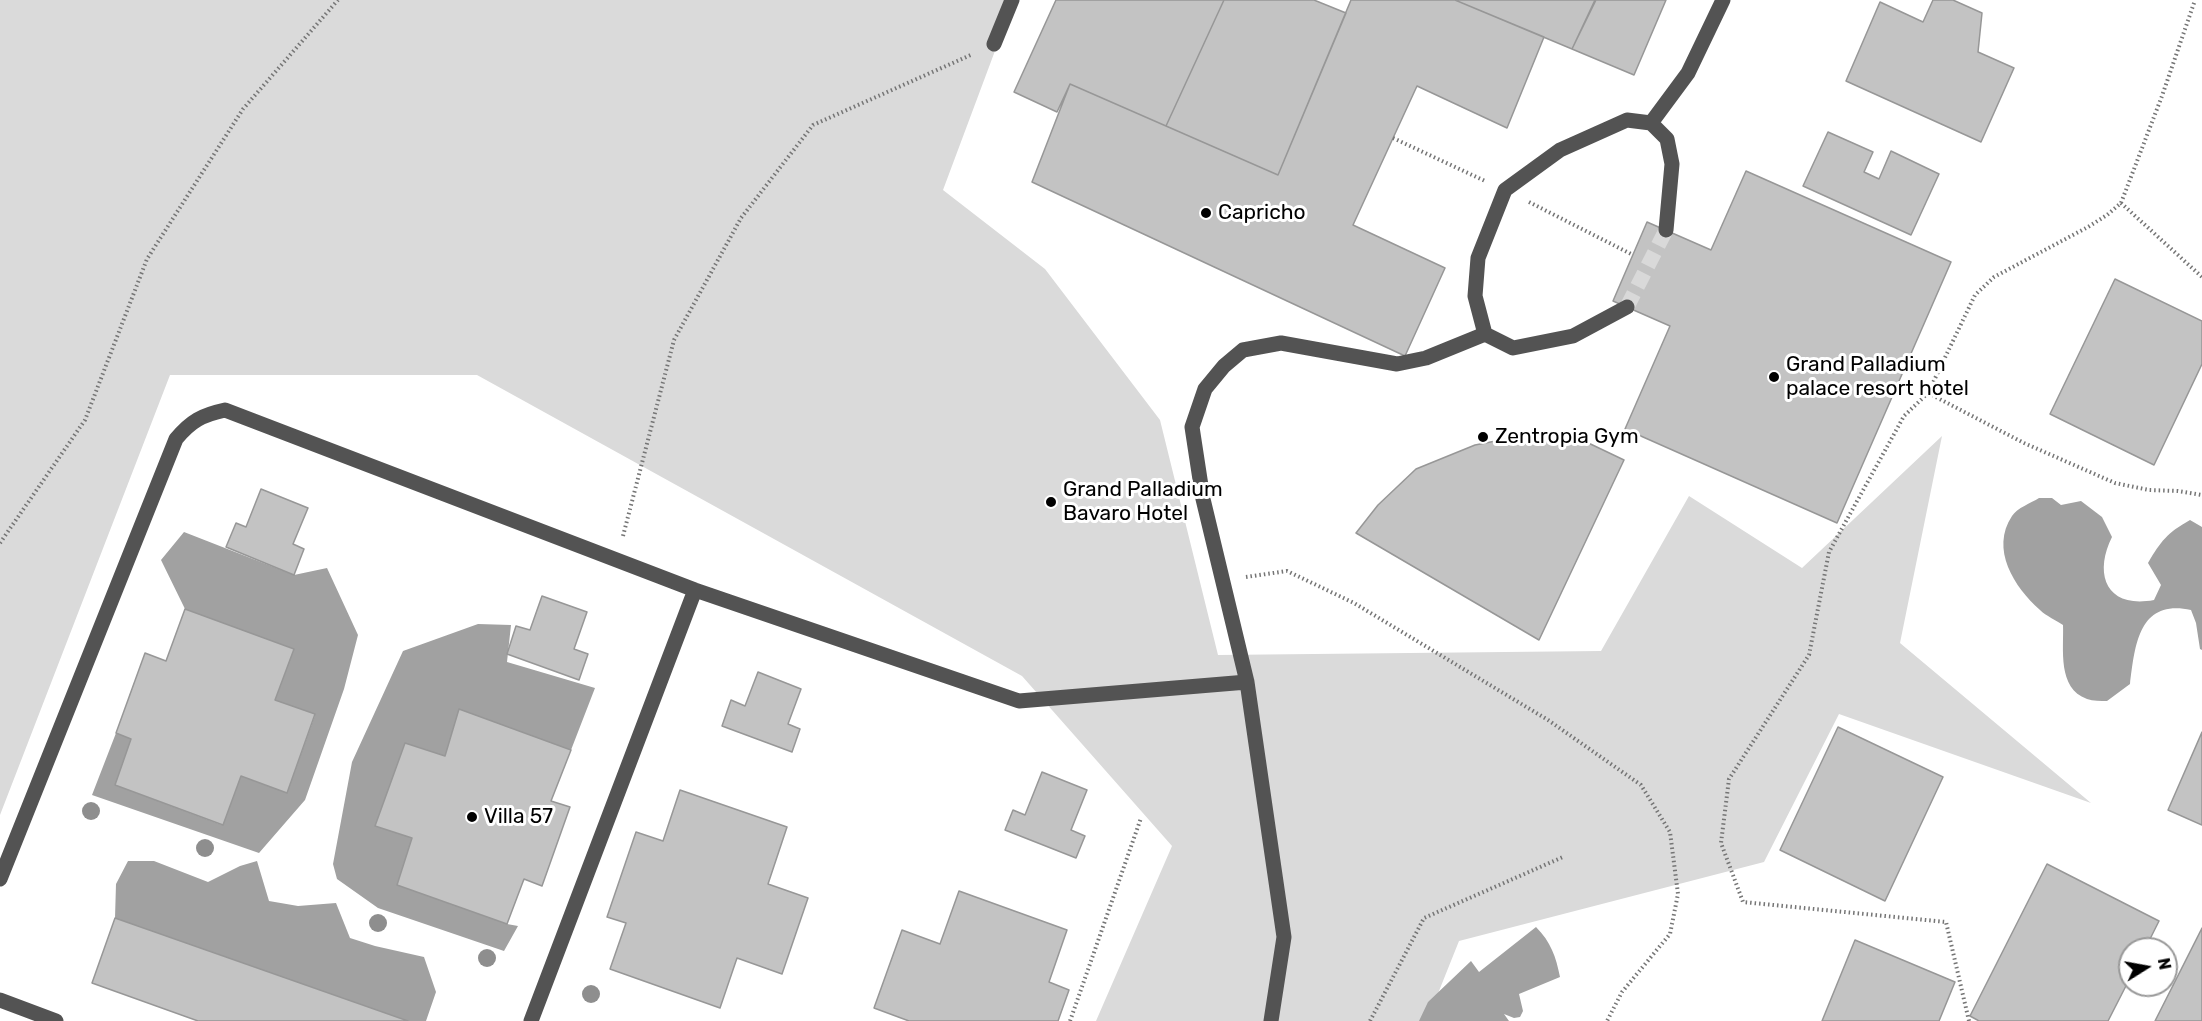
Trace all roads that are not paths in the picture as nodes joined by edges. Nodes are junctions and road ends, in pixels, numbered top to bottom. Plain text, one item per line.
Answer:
1 (1011, 0) edge
2 (1723, 0) edge
3 (994, 44) road end
4 (1652, 123) junction
5 (1666, 230) tunnel mouth
6 (1627, 307) tunnel mouth
7 (1485, 334) junction
8 (695, 590) junction
9 (1247, 682) junction
10 (0, 879) edge
11 (0, 1000) edge
12 (56, 1021) edge
13 (531, 1021) edge
14 (1271, 1021) edge

1 - 3 lane
2 - 4 lane
4 - 5 lane
4 - 7 lane
6 - 7 lane
7 - 9 lane
8 - 9 lane
8 - 10 lane
8 - 13 lane
9 - 14 lane
11 - 12 lane

